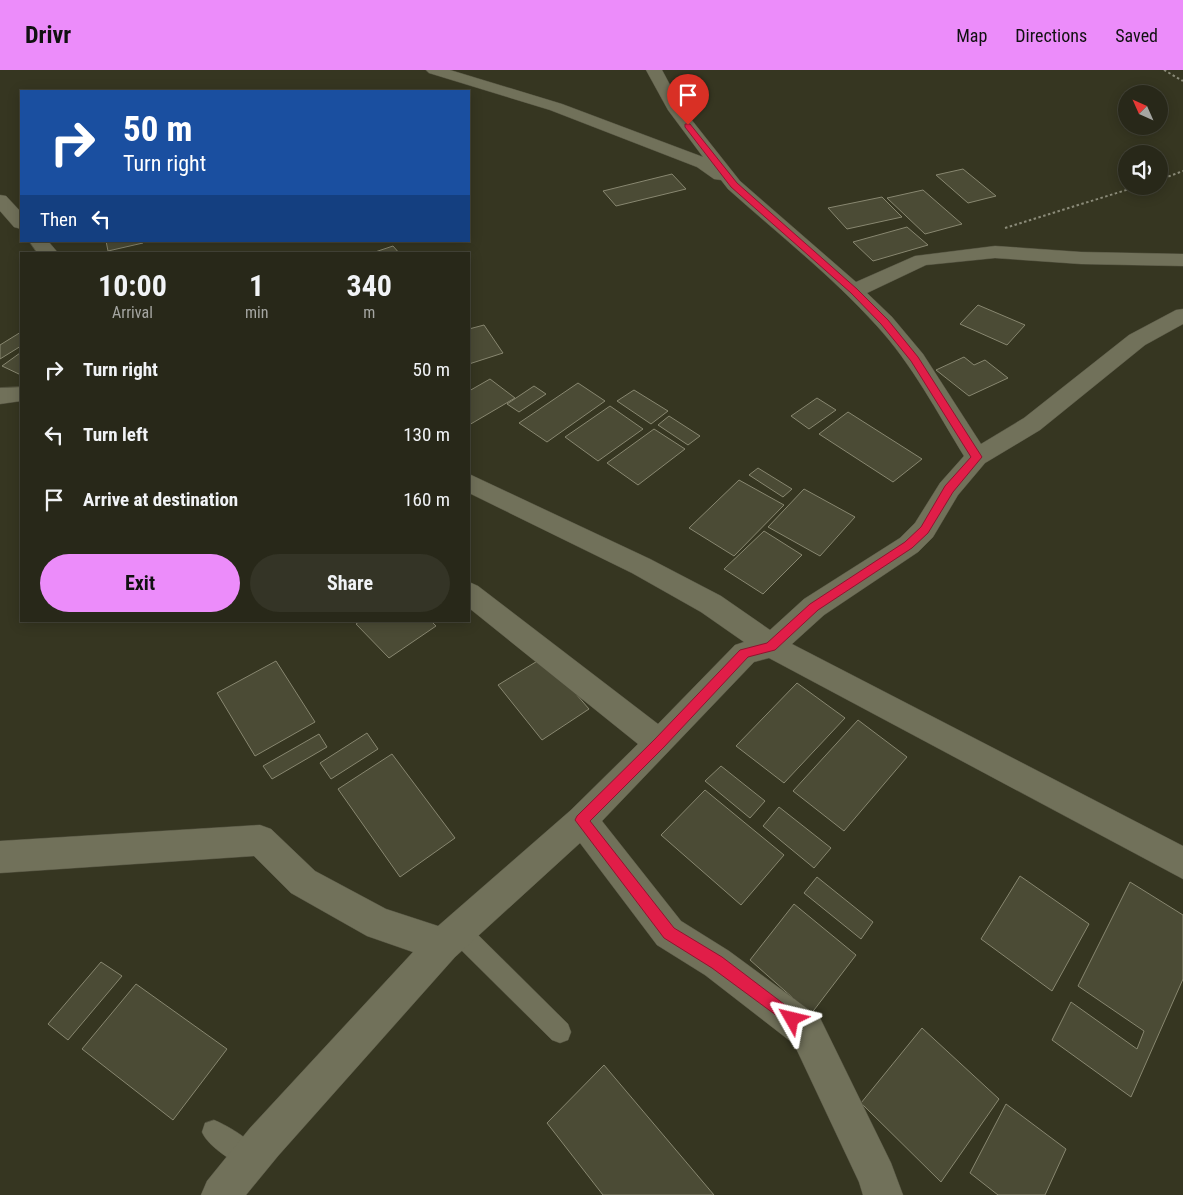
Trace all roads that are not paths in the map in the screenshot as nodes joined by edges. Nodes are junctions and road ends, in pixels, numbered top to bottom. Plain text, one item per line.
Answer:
1 (434, 70) edge
2 (654, 70) edge
3 (734, 185) junction
4 (0, 200) edge
5 (20, 222) edge
6 (39, 242) edge
7 (47, 252) edge
8 (1183, 260) edge
9 (854, 291) junction
10 (1183, 315) edge
11 (20, 394) edge
12 (0, 396) edge
13 (977, 457) junction
14 (472, 490) edge
15 (470, 594) edge
16 (758, 650) junction
17 (659, 743) junction
18 (582, 820) junction
19 (0, 857) edge
20 (1183, 863) edge
21 (450, 938) junction
22 (560, 1032) dead end
23 (214, 1132) dead end
24 (251, 1158) junction
25 (221, 1195) edge
26 (883, 1195) edge

1 - 3 street
2 - 3 street
3 - 9 street
4 - 5 street
6 - 7 street
8 - 9 street
9 - 13 street
10 - 13 street
11 - 12 street
13 - 16 street
14 - 16 street
15 - 17 street
16 - 17 street
16 - 20 street
17 - 18 street
18 - 21 street
18 - 26 street
19 - 21 street
21 - 22 lane
21 - 24 street
23 - 24 lane
24 - 25 street

